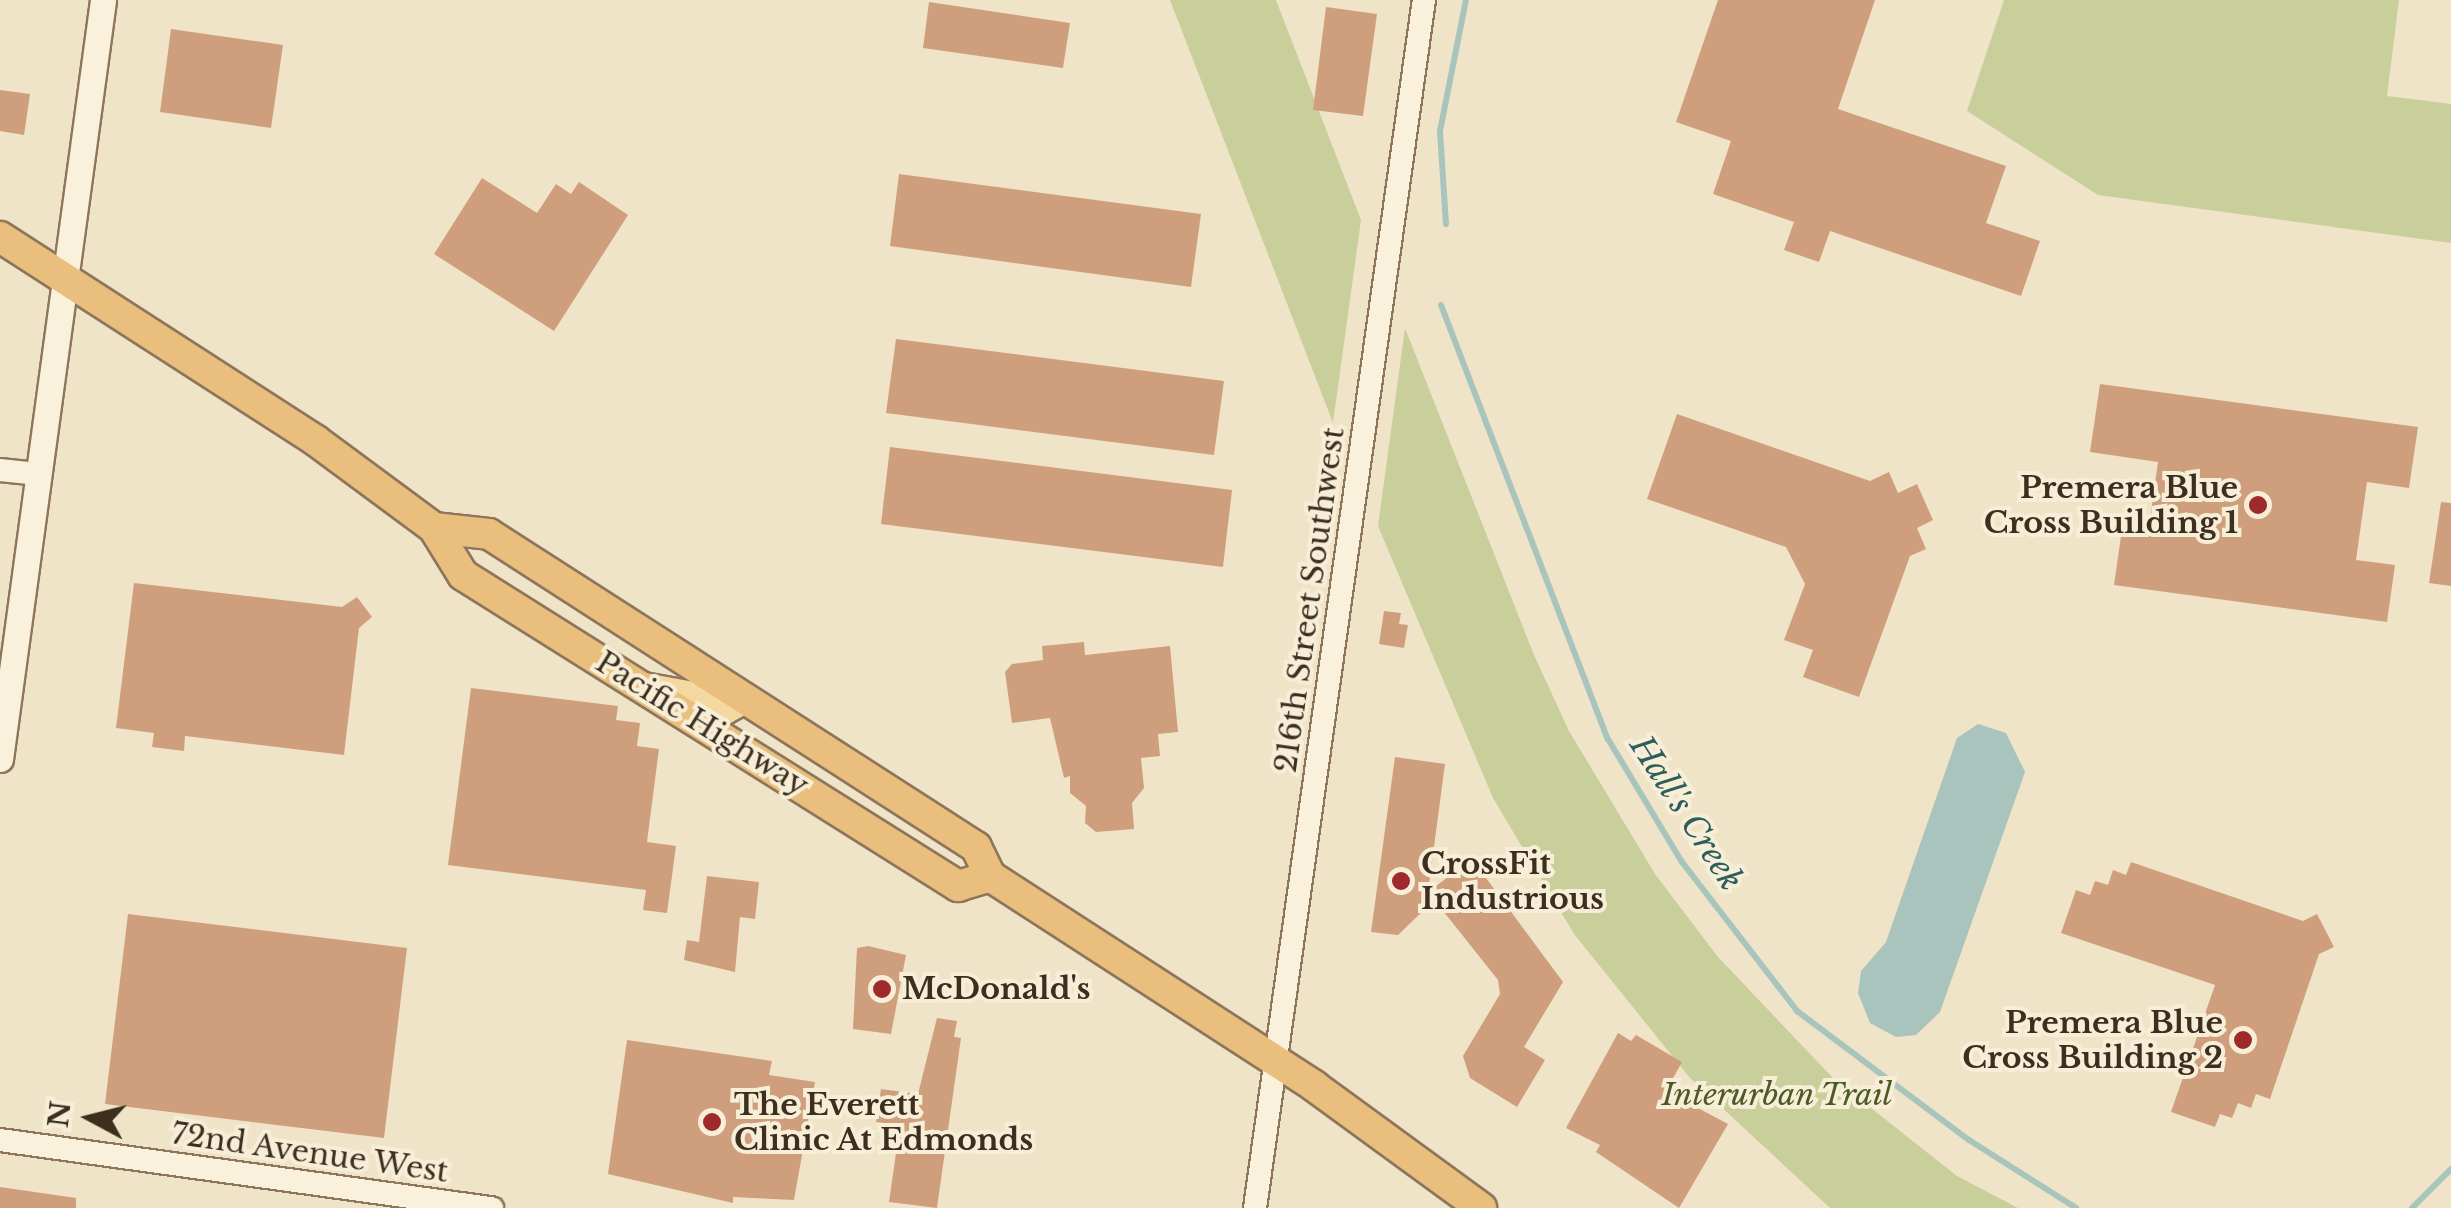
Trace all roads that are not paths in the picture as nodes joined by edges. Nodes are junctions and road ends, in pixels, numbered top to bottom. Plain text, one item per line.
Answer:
1 (103, 0) edge
2 (1424, 0) edge
3 (0, 237) edge
4 (61, 276) junction
5 (0, 470) edge
6 (37, 474) junction
7 (434, 528) junction
8 (643, 686) junction
9 (745, 699) junction
10 (0, 760) edge
11 (990, 876) junction
12 (1277, 1062) junction
13 (0, 1140) edge
14 (1484, 1206) edge
15 (492, 1208) edge
16 (1256, 1208) edge

1 - 4 main road
2 - 12 street, 216th Street Southwest
3 - 4 highway, Pacific Highway
4 - 6 main road
4 - 7 highway, Pacific Highway
5 - 6 street
6 - 10 main road
7 - 8 highway, Pacific Highway
7 - 9 highway, Pacific Highway
8 - 9 main road
8 - 11 highway, Pacific Highway
9 - 11 highway, Pacific Highway
11 - 12 highway, Pacific Highway
12 - 14 highway, Pacific Highway
12 - 16 street, 216th Street Southwest
13 - 15 street, 72nd Avenue West

